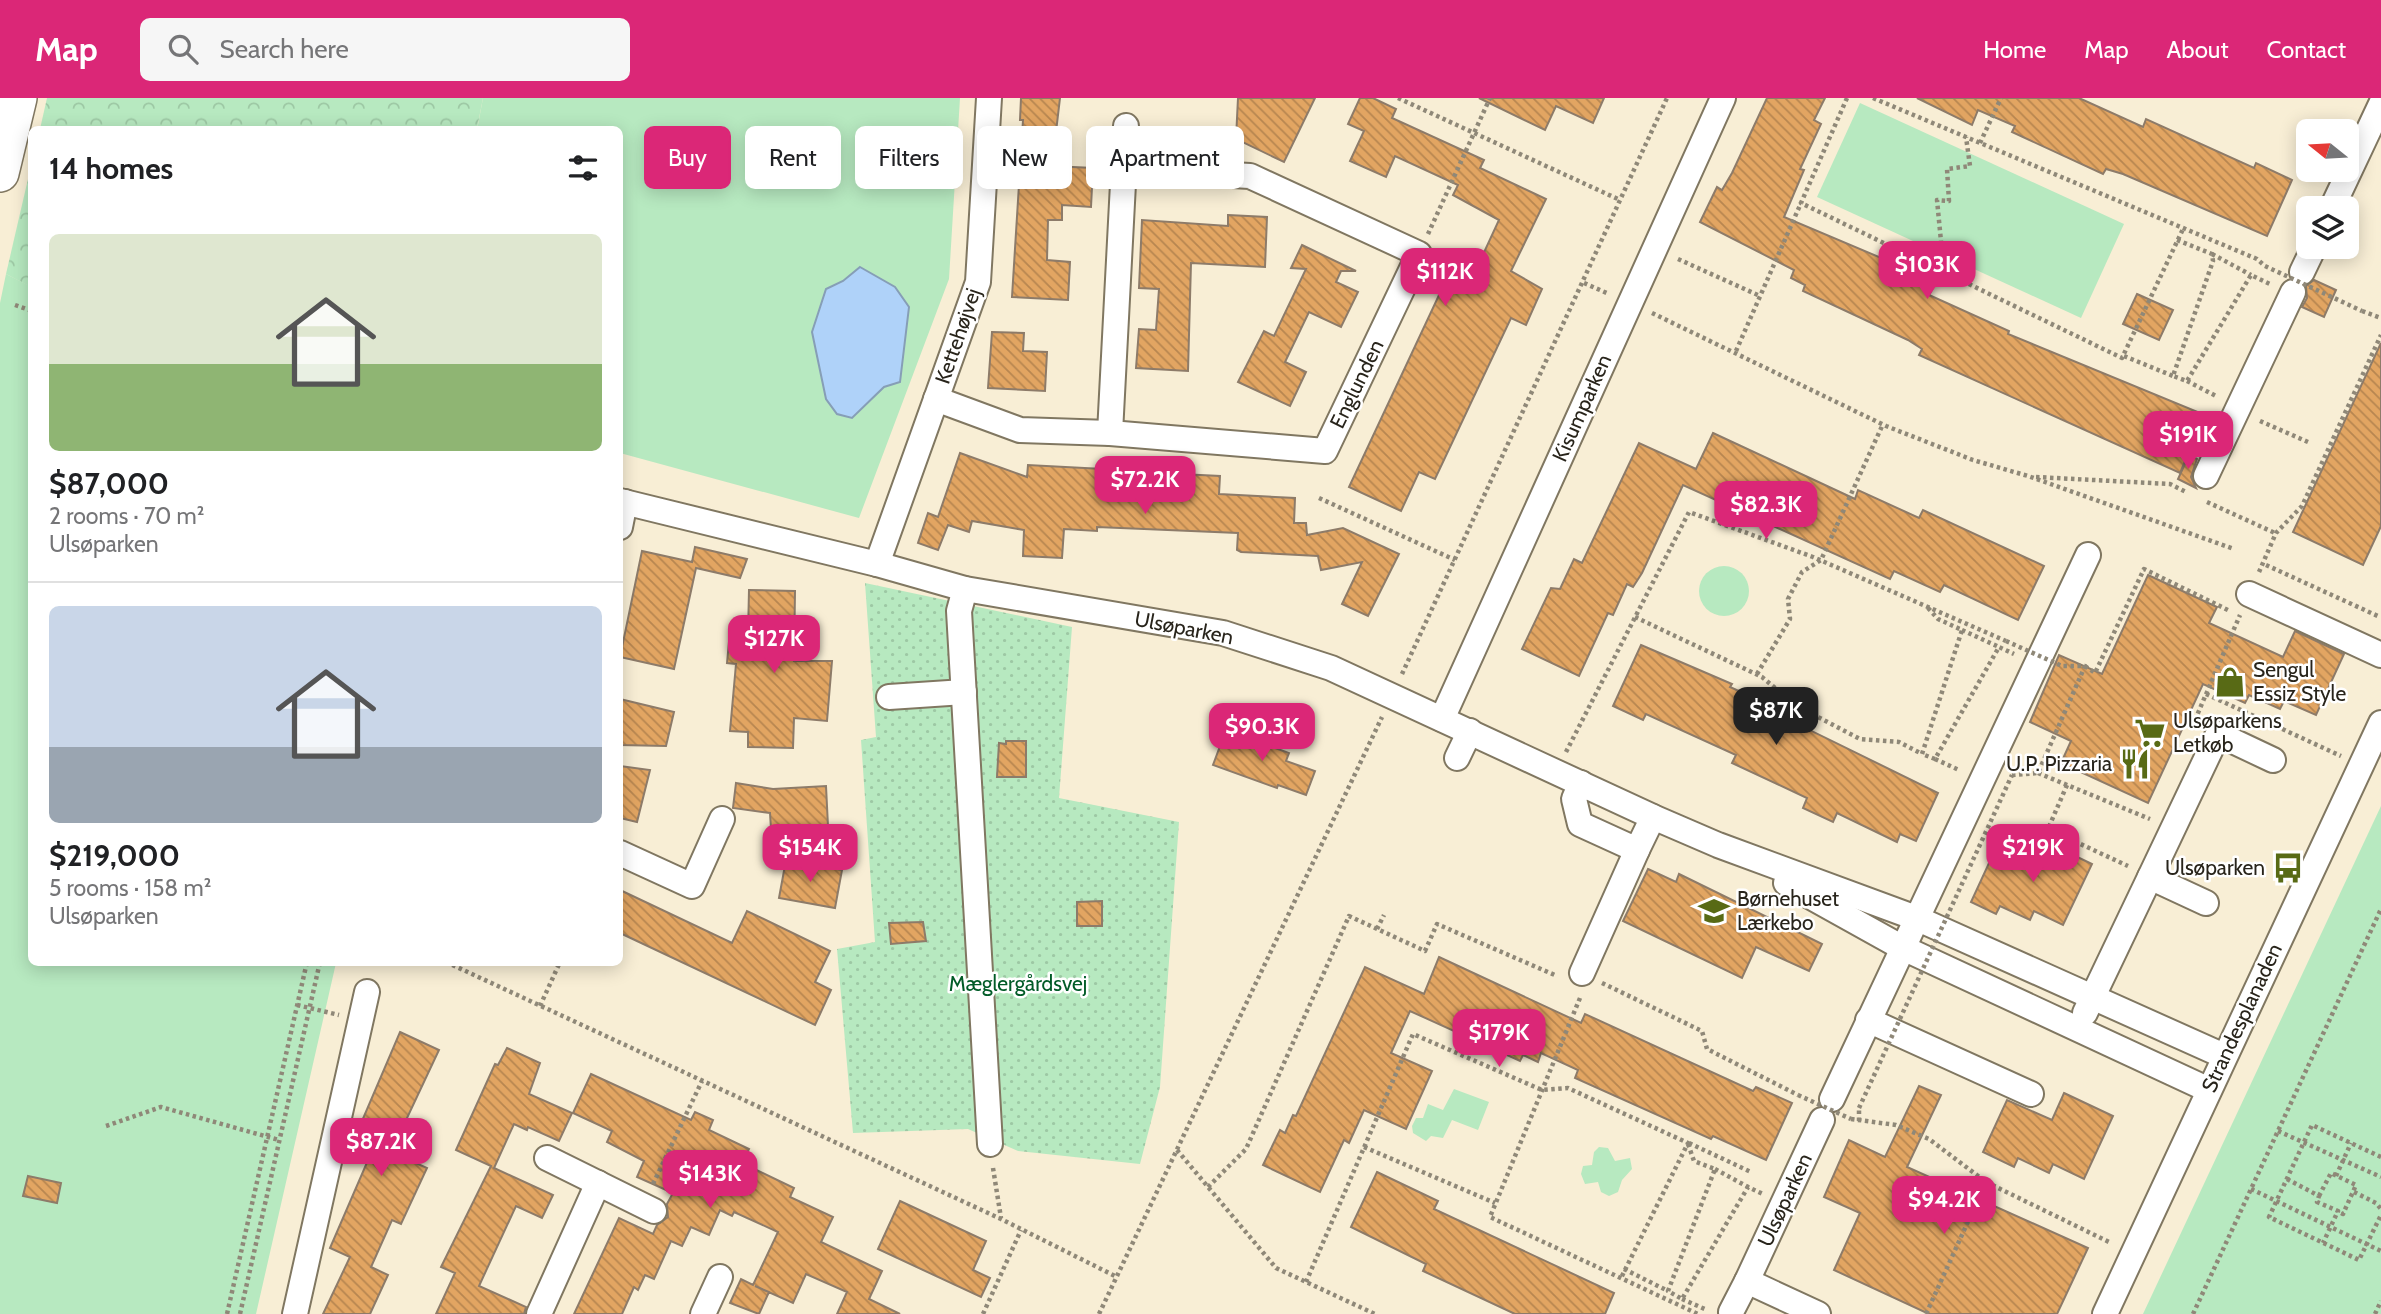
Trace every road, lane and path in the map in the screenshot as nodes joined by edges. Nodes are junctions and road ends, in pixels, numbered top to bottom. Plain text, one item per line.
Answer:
1 (18, 98) edge
2 (989, 98) edge
3 (1398, 98) edge
4 (1490, 98) edge
5 (1723, 98) edge
6 (1847, 98) edge
7 (1873, 98) edge
8 (2001, 98) edge
9 (2381, 104) edge
10 (1474, 134) junction
11 (1966, 137) junction
12 (1980, 143) junction
13 (0, 173) edge
14 (1244, 176) edge
15 (1123, 189) edge
16 (2338, 196) edge
17 (1620, 200) dead end
18 (1801, 203) junction
19 (2183, 229) junction
20 (2177, 240) junction
21 (1654, 248) junction
22 (1419, 254) junction
23 (2212, 254) junction
24 (2308, 259) edge
25 (1944, 272) junction
26 (2252, 275) junction
27 (1584, 283) dead end
28 (2295, 286) junction
29 (1760, 296) junction
30 (1629, 303) junction
31 (15, 305) dead end
32 (28, 310) edge
33 (2381, 318) edge
34 (1736, 351) junction
35 (2124, 356) junction
36 (2173, 376) junction
37 (2188, 381) junction
38 (936, 399) junction
39 (2230, 406) junction
40 (1883, 424) junction
41 (1110, 433) junction
42 (2308, 442) dead end
43 (2028, 476) junction
44 (2200, 486) joint
45 (1319, 498) dead end
46 (2206, 501) dead end
47 (623, 502) edge
48 (2276, 533) dead end
49 (2234, 549) dead end
50 (2088, 555) dead end
51 (1455, 560) dead end
52 (1821, 560) junction
53 (877, 564) junction
54 (2266, 565) dead end
55 (965, 589) junction
56 (2244, 605) joint
57 (1927, 607) junction
58 (1635, 617) junction
59 (2380, 617) edge
60 (1962, 630) junction
61 (1999, 647) junction
62 (2381, 655) edge
63 (2037, 664) junction
64 (2085, 666) junction
65 (1757, 674) junction
66 (964, 692) junction
67 (2206, 694) dead end
68 (889, 697) dead end
69 (1442, 719) junction
70 (2381, 723) edge
71 (1470, 731) junction
72 (1922, 754) junction
73 (1457, 758) dead end
74 (1935, 759) junction
75 (2273, 760) dead end
76 (2361, 765) junction
77 (1556, 771) junction
78 (1964, 772) dead end
79 (2038, 773) junction
80 (1581, 783) junction
81 (2067, 785) junction
82 (1653, 817) junction
83 (723, 819) dead end
84 (2173, 829) junction
85 (1718, 845) junction
86 (1637, 850) junction
87 (623, 854) edge
88 (2150, 877) junction
89 (2206, 903) dead end
90 (2381, 909) edge
91 (1384, 915) dead end
92 (1916, 918) junction
93 (1377, 929) junction
94 (1901, 947) junction
95 (306, 966) edge
96 (319, 966) edge
97 (455, 966) edge
98 (558, 966) edge
99 (1583, 980) junction
100 (367, 992) dead end
101 (2091, 999) junction
102 (297, 1005) junction
103 (540, 1006) junction
104 (310, 1008) junction
105 (361, 1020) junction
106 (1868, 1020) junction
107 (2077, 1030) junction
108 (2224, 1056) junction
109 (702, 1081) junction
110 (1542, 1090) junction
111 (2209, 1090) junction
112 (2031, 1094) dead end
113 (1859, 1121) junction
114 (106, 1126) dead end
115 (2278, 1130) junction
116 (267, 1136) junction
117 (279, 1140) junction
118 (2303, 1142) junction
119 (1688, 1143) junction
120 (2351, 1143) junction
121 (990, 1144) joint
122 (1364, 1147) junction
123 (1177, 1150) dead end
124 (2381, 1157) edge
125 (547, 1158) dead end
126 (2343, 1160) junction
127 (1715, 1169) junction
128 (1751, 1172) dead end
129 (2336, 1176) junction
130 (2381, 1177) edge
131 (2287, 1179) junction
132 (1986, 1182) junction
133 (598, 1183) junction
134 (1748, 1186) junction
135 (1208, 1187) junction
136 (2251, 1189) junction
137 (2354, 1192) junction
138 (2319, 1196) junction
139 (2277, 1201) junction
140 (1495, 1203) junction
141 (1783, 1204) junction
142 (649, 1208) joint
143 (2381, 1209) edge
144 (2338, 1211) junction
145 (2381, 1215) edge
146 (1001, 1219) junction
147 (2330, 1227) junction
148 (1021, 1230) junction
149 (2323, 1242) junction
150 (2366, 1244) junction
151 (2381, 1251) edge
152 (2133, 1253) junction
153 (1624, 1269) junction
154 (1115, 1276) dead end
155 (720, 1277) dead end
156 (1621, 1278) junction
157 (1747, 1281) junction
158 (1306, 1282) junction
159 (1668, 1292) junction
160 (1682, 1299) junction
161 (2381, 1301) edge
162 (1722, 1312) edge
163 (227, 1314) edge
164 (240, 1314) edge
165 (295, 1314) edge
166 (539, 1314) edge
167 (703, 1314) edge
168 (983, 1314) edge
169 (1375, 1314) edge
170 (1698, 1314) edge
171 (1818, 1314) edge
172 (1926, 1314) edge
173 (2105, 1314) edge
174 (2193, 1314) edge
175 (2375, 1314) edge

1 - 13 highway
2 - 38 street, Kettehøjvej
3 - 10 path
4 - 10 path
5 - 21 street, Kisumparken
6 - 18 path
7 - 11 path
8 - 12 path
9 - 16 street
10 - 17 path
10 - 22 path
11 - 12 path
11 - 25 path
12 - 19 path
14 - 22 street
15 - 41 street
18 - 25 path
18 - 29 path
19 - 20 path
19 - 33 path, bridge
20 - 23 path
20 - 35 path
21 - 29 path
21 - 30 street, Kisumparken
22 - 41 street, Englunden
23 - 26 path
23 - 36 path
24 - 28 street
25 - 35 path
26 - 28 path
26 - 37 path
27 - 30 path
28 - 39 street
29 - 34 path
30 - 34 path
30 - 69 street, Kisumparken
31 - 32 path
34 - 40 path
35 - 36 path
36 - 37 path
37 - 39 path
38 - 41 street, Englunden
38 - 53 street, Kettehøjvej
39 - 42 path
39 - 44 street
40 - 43 path
40 - 52 path
43 - 44 path
43 - 49 path
45 - 51 path
46 - 48 path
47 - 53 street, Ulsøparken
50 - 63 street, Ulsøparken
52 - 57 path
52 - 58 path
52 - 65 path
53 - 55 street, Ulsøparken
54 - 59 path
55 - 66 street
55 - 69 street, Ulsøparken
56 - 62 street
56 - 64 path
57 - 60 path
57 - 64 path, bridge
58 - 65 path
58 - 77 path
60 - 61 path
60 - 72 path
61 - 63 path
61 - 74 path
63 - 92 street, Ulsøparken
64 - 79 path
65 - 72 path
66 - 68 street
66 - 121 street
67 - 76 path
69 - 71 street, Ulsøparken
70 - 76 street, Strandesplanaden
71 - 73 street
71 - 77 street, Ulsøparken
72 - 74 path
74 - 78 path
75 - 84 street
76 - 108 street, Strandesplanaden
77 - 80 street, Ulsøparken
79 - 81 path
79 - 113 path, bridge
80 - 82 street, Ulsøparken
80 - 86 street
81 - 84 path
81 - 88 path
82 - 85 street, Ulsøparken
82 - 86 street
83 - 87 street
84 - 88 street
85 - 92 street, Ulsøparken
85 - 94 street, Ulsøparken
86 - 99 street
88 - 89 street
88 - 101 street
90 - 115 path
91 - 93 path
92 - 94 street, Ulsøparken
92 - 101 street, Ulsøparken
93 - 99 path
93 - 135 path
94 - 106 street, Ulsøparken
94 - 107 street, Ulsøparken
95 - 102 path
96 - 104 path
97 - 103 path
98 - 103 path
99 - 110 path
99 - 113 path, bridge
100 - 105 street
101 - 107 street
101 - 108 street, Ulsøparken
102 - 104 path
102 - 116 path
103 - 109 path
104 - 105 path
104 - 117 path
105 - 165 street
106 - 112 street
106 - 141 street, Ulsøparken
107 - 111 street, Ulsøparken
108 - 111 street, Strandesplanaden
109 - 142 path
109 - 146 path
110 - 119 path
110 - 122 path
110 - 140 path
111 - 152 street, Strandesplanaden
113 - 132 path
114 - 116 path
115 - 118 path
115 - 136 path
116 - 117 path
116 - 163 path
117 - 164 path
118 - 120 path
118 - 126 path
118 - 131 path
119 - 127 path
119 - 128 path
119 - 153 path
120 - 124 path
120 - 126 path
121 - 146 path
122 - 140 path
122 - 158 path
123 - 135 path
125 - 133 street
126 - 129 path
126 - 130 path
127 - 134 path
127 - 159 path
129 - 137 path
129 - 138 path
131 - 138 path
131 - 139 path
132 - 152 path
132 - 172 path
133 - 142 street
133 - 166 street
134 - 141 path
134 - 160 path
135 - 158 path
136 - 139 path
136 - 174 path
137 - 143 path
137 - 144 path
138 - 144 path
139 - 147 path
139 - 149 path
140 - 156 path
141 - 157 street, Ulsøparken
144 - 147 path
145 - 150 path
146 - 148 path
147 - 149 path
147 - 150 path
148 - 154 path
148 - 168 path
149 - 150 path
150 - 151 path
152 - 173 street, Strandesplanaden
153 - 156 path
153 - 159 path
155 - 167 street
156 - 170 path
157 - 162 street, Ulsøparken
157 - 171 street
158 - 169 path
159 - 160 path
160 - 162 path
161 - 175 path

